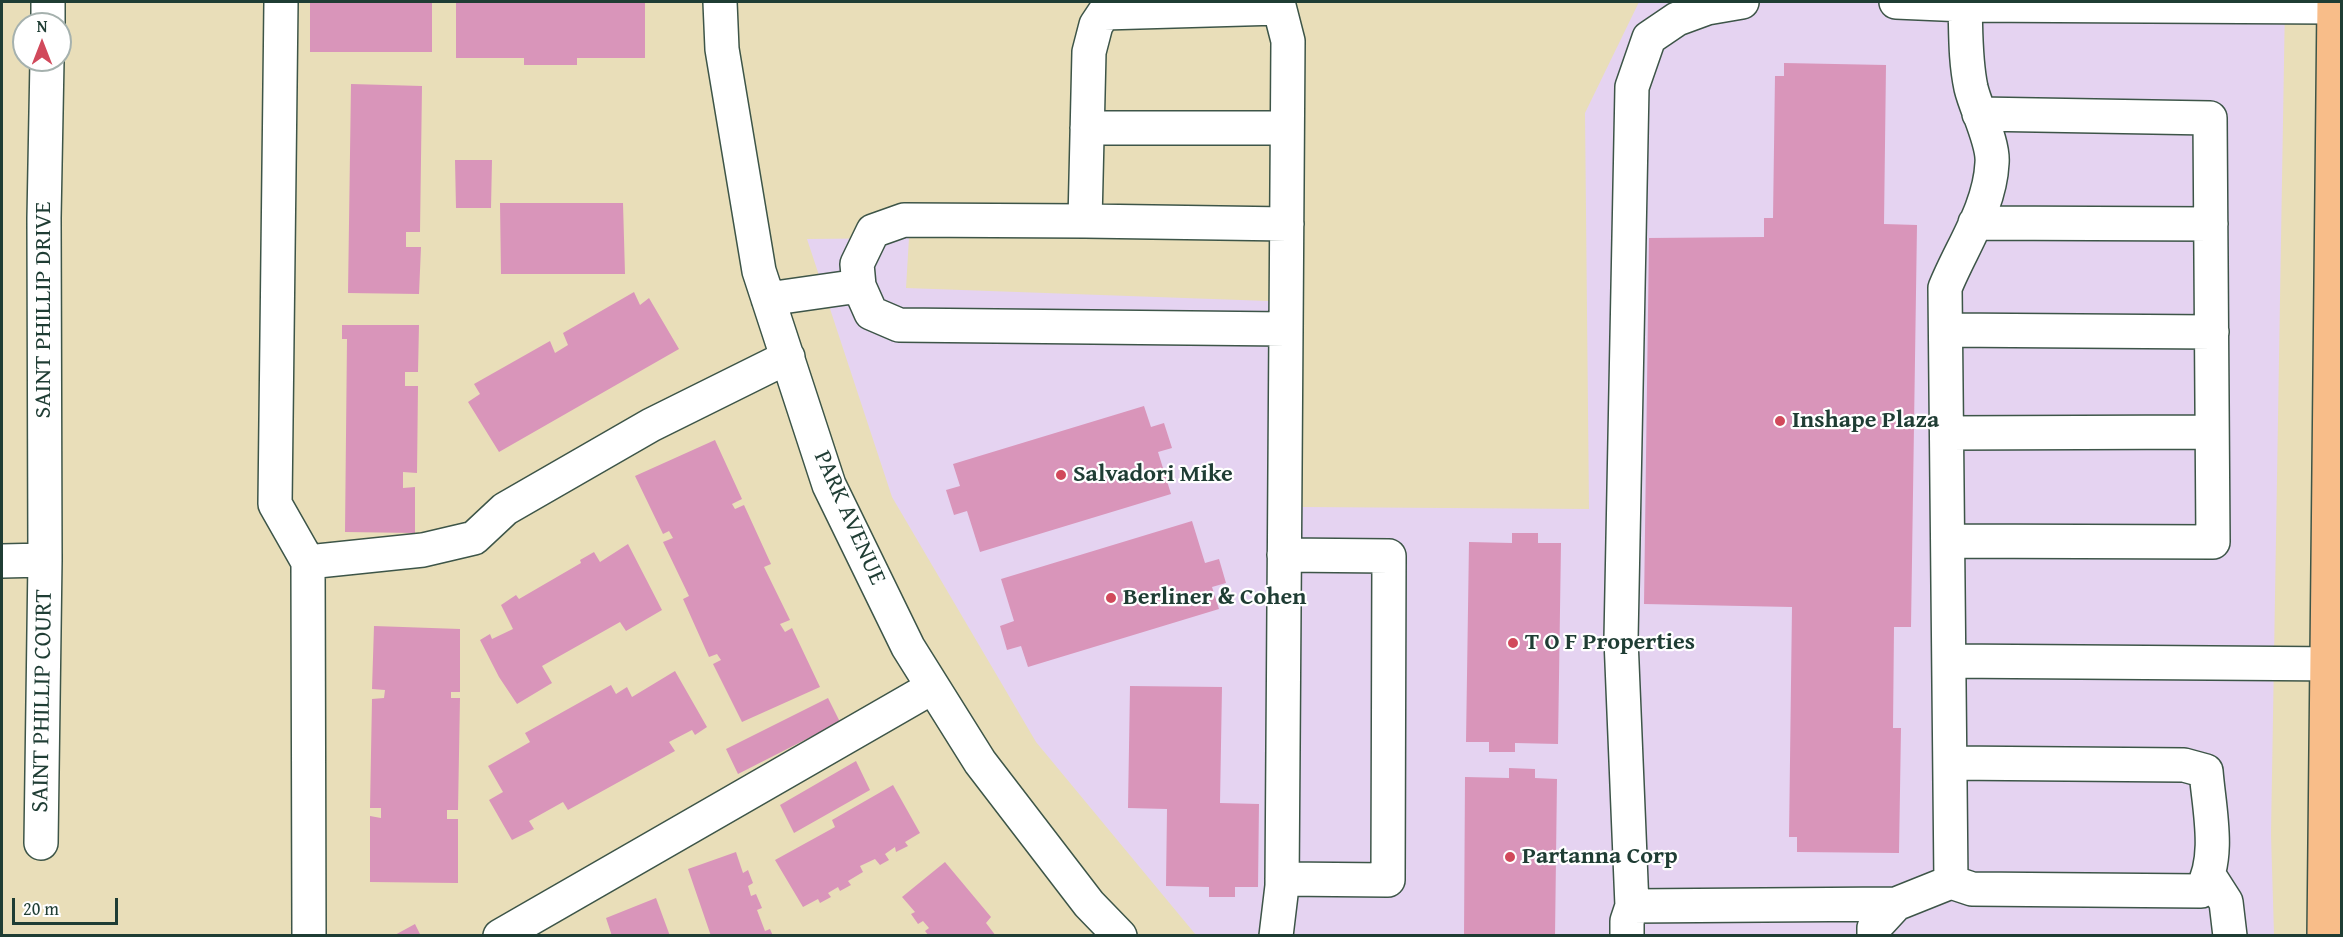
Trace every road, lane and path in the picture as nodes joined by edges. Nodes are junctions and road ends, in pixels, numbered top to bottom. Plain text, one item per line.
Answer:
1 (281, 2) edge
2 (720, 2) edge
3 (1742, 2) edge
4 (1896, 2) edge
5 (1965, 3) edge
6 (2206, 4) edge
7 (2334, 4) edge
8 (1278, 5) edge
9 (47, 72) edge
10 (1979, 114) junction
11 (1087, 128) junction
12 (1287, 128) junction
13 (1085, 221) junction
14 (1975, 223) junction
15 (1287, 224) junction
16 (2211, 224) junction
17 (859, 286) junction
18 (768, 299) junction
19 (1286, 329) junction
20 (1947, 330) junction
21 (2212, 332) junction
22 (788, 357) junction
23 (2212, 432) junction
24 (1948, 433) junction
25 (1948, 541) junction
26 (1284, 555) junction
27 (45, 560) junction
28 (2, 561) edge
29 (308, 562) junction
30 (1949, 661) junction
31 (2334, 664) edge
32 (933, 687) junction
33 (1950, 763) junction
34 (41, 843) dead end
35 (2210, 877) junction
36 (1282, 879) junction
37 (1951, 882) junction
38 (1896, 904) junction
39 (1630, 921) edge
40 (309, 936) edge
41 (500, 936) edge
42 (1120, 936) edge
43 (1276, 936) edge
44 (1874, 936) edge
45 (2230, 936) edge
46 (2324, 936) edge

1 - 29 street
2 - 18 street, PARK AVENUE
3 - 39 street
4 - 5 street
5 - 6 street
5 - 10 street
6 - 7 street
7 - 31 main road
8 - 11 street
8 - 12 street
9 - 27 street, SAINT PHILLIP DRIVE
10 - 14 street
10 - 16 street
11 - 12 street
11 - 13 street
12 - 15 street
13 - 15 street
13 - 17 street
14 - 16 street
14 - 20 street
15 - 19 street
16 - 21 street
17 - 18 street
17 - 19 street
18 - 22 street, PARK AVENUE
19 - 26 street
20 - 21 street
20 - 24 street
21 - 23 street
22 - 29 street
22 - 32 street, PARK AVENUE
23 - 24 street
23 - 25 street
24 - 25 street
25 - 30 street
26 - 36 street
26 - 36 street
27 - 28 street
27 - 34 street, SAINT PHILLIP COURT
29 - 40 street
30 - 31 street
30 - 33 street
31 - 46 main road
32 - 41 street
32 - 42 street, PARK AVENUE
33 - 35 street
33 - 37 street
35 - 37 street
35 - 45 street
36 - 43 street
37 - 38 street
38 - 39 street
38 - 44 street

